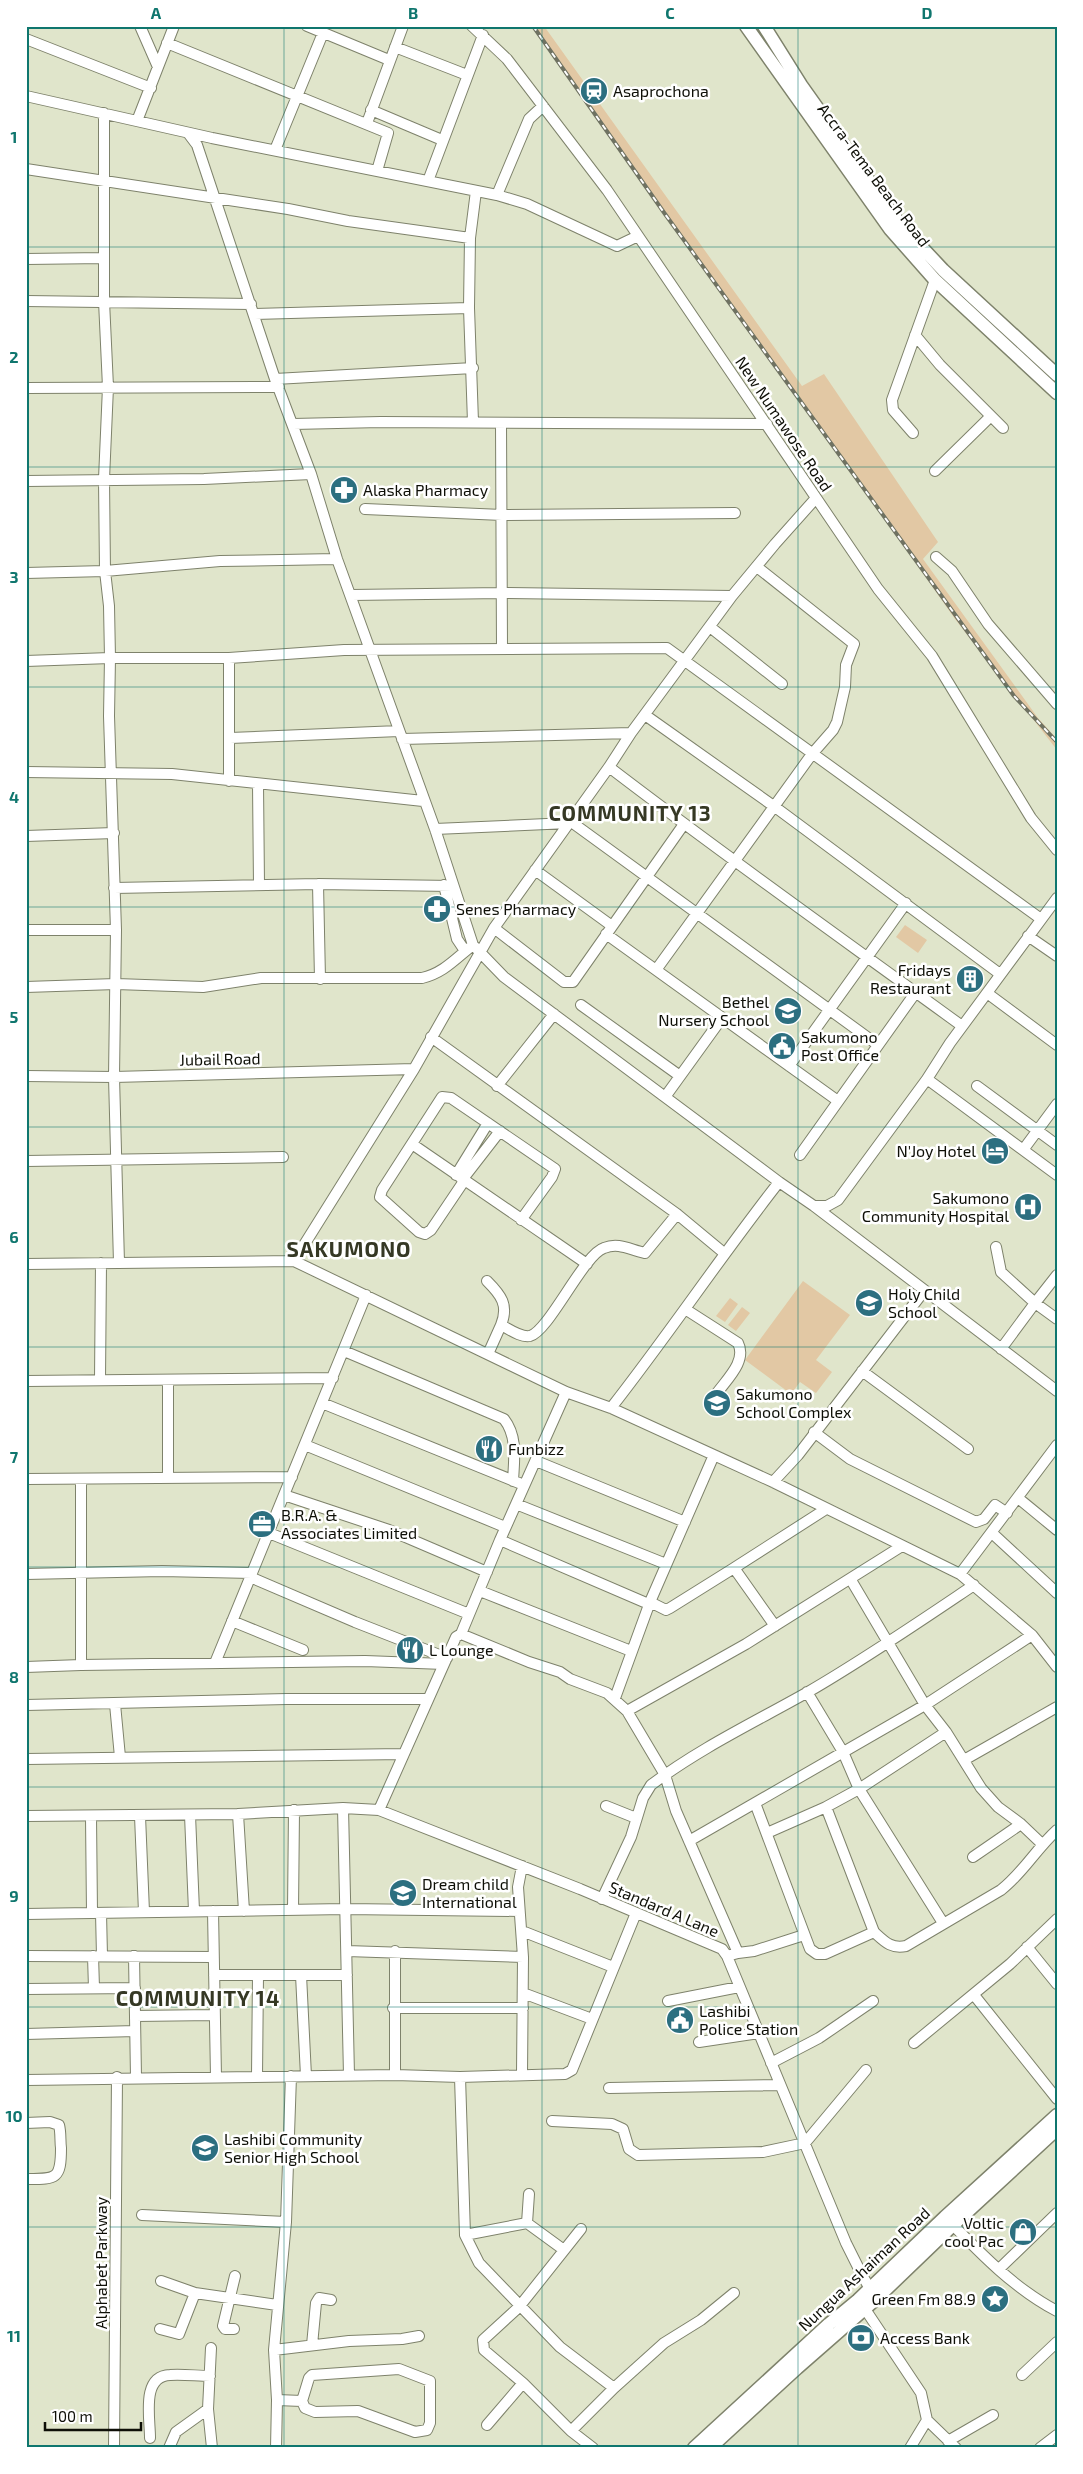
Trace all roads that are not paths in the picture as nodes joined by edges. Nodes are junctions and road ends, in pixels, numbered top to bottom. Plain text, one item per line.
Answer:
1 (140, 26) edge
2 (174, 26) edge
3 (307, 26) edge
4 (403, 26) edge
5 (472, 26) edge
6 (746, 26) edge
7 (764, 26) edge
8 (323, 32) junction
9 (483, 35) junction
10 (26, 38) edge
11 (167, 43) junction
12 (395, 48) junction
13 (388, 60) junction
14 (158, 67) junction
15 (467, 75) junction
16 (150, 88) junction
17 (297, 95) junction
18 (26, 96) edge
19 (543, 106) junction
20 (371, 110) junction
21 (104, 113) junction
22 (137, 120) junction
23 (394, 120) junction
24 (367, 123) junction
25 (188, 133) junction
26 (388, 133) junction
27 (442, 140) junction
28 (275, 150) junction
29 (26, 170) edge
30 (378, 171) junction
31 (428, 181) junction
32 (106, 182) junction
33 (476, 191) junction
34 (497, 195) junction
35 (215, 198) junction
36 (638, 236) junction
37 (470, 238) junction
38 (104, 258) junction
39 (26, 259) edge
40 (935, 280) junction
41 (26, 300) edge
42 (104, 301) junction
43 (469, 308) junction
44 (253, 309) junction
45 (915, 335) junction
46 (472, 368) junction
47 (1057, 375) edge
48 (277, 383) junction
49 (108, 387) junction
50 (26, 388) edge
51 (1057, 393) edge
52 (990, 417) junction
53 (473, 422) junction
54 (501, 423) junction
55 (293, 424) junction
56 (767, 424) junction
57 (1003, 428) dead end
58 (913, 433) dead end
59 (935, 471) dead end
60 (311, 474) junction
61 (104, 479) junction
62 (26, 481) edge
63 (816, 498) junction
64 (365, 509) dead end
65 (735, 513) dead end
66 (502, 515) junction
67 (936, 557) dead end
68 (337, 559) junction
69 (756, 567) junction
70 (105, 571) junction
71 (26, 573) edge
72 (502, 593) junction
73 (351, 595) junction
74 (732, 596) junction
75 (710, 627) junction
76 (502, 648) junction
77 (371, 650) junction
78 (110, 658) junction
79 (229, 658) junction
80 (26, 661) edge
81 (684, 661) junction
82 (782, 684) dead end
83 (1057, 704) edge
84 (645, 715) junction
85 (631, 733) junction
86 (401, 735) junction
87 (230, 738) junction
88 (812, 754) junction
89 (609, 767) junction
90 (26, 772) edge
91 (111, 772) junction
92 (229, 780) junction
93 (258, 784) junction
94 (423, 801) junction
95 (775, 807) junction
96 (570, 822) junction
97 (684, 824) junction
98 (435, 829) junction
99 (114, 833) junction
100 (26, 836) edge
101 (1057, 850) edge
102 (736, 860) junction
103 (535, 870) junction
104 (646, 878) junction
105 (318, 884) junction
106 (259, 885) junction
107 (448, 885) junction
108 (114, 888) junction
109 (1057, 898) edge
110 (906, 903) junction
111 (697, 914) junction
112 (1041, 919) junction
113 (494, 928) junction
114 (26, 930) edge
115 (116, 930) junction
116 (609, 930) junction
117 (1028, 936) junction
118 (469, 948) junction
119 (480, 954) junction
120 (1057, 956) edge
121 (868, 957) junction
122 (656, 970) junction
123 (1000, 974) junction
124 (320, 979) junction
125 (116, 984) junction
126 (26, 986) edge
127 (916, 992) junction
128 (987, 993) junction
129 (581, 1005) dead end
130 (830, 1010) junction
131 (554, 1014) junction
132 (722, 1018) junction
133 (962, 1026) junction
134 (431, 1037) junction
135 (878, 1045) junction
136 (1057, 1045) edge
137 (790, 1066) junction
138 (414, 1069) junction
139 (26, 1076) edge
140 (680, 1076) junction
141 (114, 1077) junction
142 (927, 1080) junction
143 (497, 1086) junction
144 (977, 1086) dead end
145 (665, 1097) junction
146 (838, 1101) junction
147 (1057, 1104) edge
148 (488, 1123) junction
149 (500, 1130) junction
150 (1037, 1130) junction
151 (412, 1144) junction
152 (1057, 1145) edge
153 (1022, 1150) junction
154 (800, 1155) dead end
155 (283, 1157) dead end
156 (116, 1159) junction
157 (26, 1161) edge
158 (1057, 1175) edge
159 (461, 1179) junction
160 (779, 1182) junction
161 (814, 1206) junction
162 (676, 1214) junction
163 (521, 1220) junction
164 (996, 1247) dead end
165 (724, 1253) junction
166 (294, 1261) junction
167 (101, 1263) junction
168 (119, 1263) junction
169 (26, 1264) edge
170 (587, 1264) junction
171 (1057, 1275) edge
172 (487, 1281) dead end
173 (924, 1291) junction
174 (366, 1295) junction
175 (1035, 1304) junction
176 (685, 1309) junction
177 (1057, 1320) edge
178 (501, 1325) junction
179 (1002, 1349) junction
180 (344, 1351) junction
181 (488, 1354) junction
182 (862, 1371) junction
183 (333, 1378) junction
184 (100, 1380) junction
185 (168, 1380) junction
186 (26, 1381) edge
187 (1057, 1391) edge
188 (566, 1392) junction
189 (717, 1393) dead end
190 (322, 1403) junction
191 (611, 1408) junction
192 (814, 1432) junction
193 (1057, 1445) edge
194 (304, 1446) junction
195 (968, 1449) dead end
196 (714, 1455) junction
197 (1048, 1456) junction
198 (536, 1461) junction
199 (1057, 1464) edge
200 (168, 1477) junction
201 (292, 1477) junction
202 (26, 1479) edge
203 (81, 1479) junction
204 (513, 1481) junction
205 (773, 1482) junction
206 (524, 1485) junction
207 (284, 1495) junction
208 (1018, 1498) junction
209 (516, 1504) junction
210 (826, 1509) junction
211 (1007, 1513) junction
212 (684, 1522) junction
213 (505, 1527) junction
214 (1057, 1530) edge
215 (269, 1533) junction
216 (992, 1533) junction
217 (500, 1540) junction
218 (902, 1546) junction
219 (666, 1564) junction
220 (734, 1568) junction
221 (81, 1572) junction
222 (487, 1572) junction
223 (26, 1574) edge
224 (960, 1574) junction
225 (251, 1575) junction
226 (851, 1580) junction
227 (974, 1585) junction
228 (480, 1591) junction
229 (1057, 1593) edge
230 (647, 1602) junction
231 (469, 1614) junction
232 (232, 1621) junction
233 (775, 1626) junction
234 (462, 1634) junction
235 (1032, 1635) junction
236 (887, 1644) junction
237 (303, 1650) dead end
238 (631, 1651) junction
239 (446, 1661) junction
240 (215, 1663) junction
241 (81, 1664) junction
242 (26, 1667) edge
243 (1057, 1667) edge
244 (807, 1692) junction
245 (615, 1698) junction
246 (428, 1699) junction
247 (115, 1704) junction
248 (26, 1705) edge
249 (925, 1705) junction
250 (1057, 1707) edge
251 (627, 1711) junction
252 (946, 1732) junction
253 (843, 1752) junction
254 (404, 1754) junction
255 (120, 1757) junction
256 (26, 1759) edge
257 (964, 1760) junction
258 (665, 1775) junction
259 (859, 1789) junction
260 (755, 1803) junction
261 (606, 1806) dead end
262 (826, 1807) junction
263 (343, 1808) junction
264 (294, 1810) junction
265 (379, 1810) junction
266 (238, 1814) junction
267 (190, 1815) junction
268 (26, 1816) edge
269 (140, 1816) junction
270 (91, 1817) junction
271 (636, 1818) junction
272 (1021, 1824) junction
273 (1057, 1830) edge
274 (767, 1833) junction
275 (689, 1841) junction
276 (1042, 1844) junction
277 (973, 1857) dead end
278 (522, 1866) junction
279 (602, 1899) junction
280 (345, 1909) junction
281 (293, 1910) junction
282 (194, 1911) junction
283 (213, 1911) junction
284 (244, 1911) junction
285 (519, 1911) junction
286 (144, 1912) junction
287 (96, 1913) junction
288 (636, 1913) junction
289 (26, 1914) edge
290 (1057, 1920) edge
291 (943, 1923) junction
292 (522, 1931) junction
293 (874, 1932) junction
294 (804, 1935) junction
295 (1027, 1947) junction
296 (346, 1950) junction
297 (395, 1951) junction
298 (732, 1954) junction
299 (26, 1956) edge
300 (98, 1956) junction
301 (134, 1956) junction
302 (213, 1957) junction
303 (523, 1957) junction
304 (613, 1967) junction
305 (214, 1975) junction
306 (258, 1975) junction
307 (302, 1975) junction
308 (347, 1975) junction
309 (1057, 1984) edge
310 (739, 1987) junction
311 (94, 1988) junction
312 (135, 1988) junction
313 (26, 1989) edge
314 (523, 1993) junction
315 (974, 1995) junction
316 (668, 2001) dead end
317 (873, 2001) dead end
318 (393, 2008) junction
319 (523, 2008) junction
320 (214, 2014) junction
321 (135, 2016) junction
322 (592, 2019) junction
323 (135, 2031) junction
324 (759, 2033) junction
325 (26, 2034) edge
326 (700, 2042) dead end
327 (914, 2043) dead end
328 (771, 2063) junction
329 (866, 2070) dead end
330 (395, 2075) junction
331 (522, 2075) junction
332 (257, 2076) junction
333 (291, 2076) junction
334 (306, 2076) junction
335 (349, 2076) junction
336 (117, 2077) junction
337 (136, 2077) junction
338 (216, 2077) junction
339 (460, 2078) junction
340 (26, 2080) edge
341 (780, 2085) junction
342 (609, 2088) dead end
343 (1057, 2098) edge
344 (1057, 2115) edge
345 (552, 2121) dead end
346 (26, 2123) edge
347 (1057, 2130) edge
348 (805, 2143) junction
349 (26, 2179) edge
350 (529, 2194) dead end
351 (1057, 2213) edge
352 (142, 2215) dead end
353 (949, 2221) junction
354 (286, 2222) junction
355 (527, 2223) junction
356 (581, 2229) dead end
357 (465, 2234) junction
358 (564, 2250) junction
359 (999, 2270) junction
360 (235, 2276) dead end
361 (161, 2281) dead end
362 (195, 2293) junction
363 (734, 2293) dead end
364 (874, 2294) junction
365 (229, 2298) junction
366 (331, 2300) dead end
367 (862, 2304) junction
368 (277, 2305) junction
369 (519, 2306) junction
370 (1057, 2311) edge
371 (160, 2329) dead end
372 (234, 2329) dead end
373 (419, 2336) dead end
374 (1057, 2342) edge
375 (312, 2345) junction
376 (211, 2348) dead end
377 (274, 2350) junction
378 (1022, 2375) dead end
379 (210, 2376) junction
380 (523, 2383) junction
381 (614, 2388) junction
382 (277, 2400) junction
383 (302, 2401) junction
384 (208, 2409) junction
385 (993, 2415) dead end
386 (927, 2420) junction
387 (487, 2425) dead end
388 (571, 2431) junction
389 (1057, 2435) edge
390 (150, 2438) dead end
391 (952, 2444) edge
392 (114, 2448) edge
393 (169, 2448) edge
394 (212, 2448) edge
395 (276, 2448) edge
396 (593, 2448) edge
397 (694, 2448) edge
398 (710, 2448) edge
399 (910, 2448) edge
400 (1040, 2448) edge

1 - 14 street
2 - 11 street
3 - 8 street
4 - 12 street
5 - 9 street, New Numawose Road
6 - 40 main road, Accra-Tema Beach Road
7 - 47 main road, Accra-Tema Beach Road
8 - 13 street
8 - 17 street
9 - 15 street
9 - 19 street, New Numawose Road
10 - 16 street
11 - 14 street
11 - 17 street
12 - 13 street
12 - 15 street
13 - 20 street
14 - 16 street
15 - 27 street
16 - 22 street
17 - 24 street
17 - 28 street
18 - 21 street
19 - 34 street
19 - 36 street, New Numawose Road
20 - 23 street
20 - 24 street
21 - 22 street
21 - 32 street
22 - 25 street
23 - 26 street
23 - 27 street
24 - 26 street
25 - 28 street
25 - 35 street
26 - 30 street
27 - 31 street
28 - 30 street
29 - 32 street
30 - 31 street
31 - 33 street
32 - 35 street
32 - 38 street
33 - 34 street
33 - 37 street
34 - 36 street
35 - 37 street
35 - 44 street
36 - 56 street, New Numawose Road
37 - 43 street
38 - 39 street
38 - 42 street
40 - 45 street
40 - 51 main road, Accra-Tema Beach Road
41 - 42 street
42 - 44 street
42 - 49 street
43 - 44 street
43 - 46 street
44 - 48 street
45 - 52 street
45 - 58 street
46 - 48 street
46 - 53 street
48 - 49 street
48 - 55 street
49 - 50 street
49 - 61 street
52 - 57 street
52 - 59 street
53 - 54 street
53 - 55 street
54 - 56 street
54 - 66 street
55 - 60 street
56 - 63 street, New Numawose Road
60 - 61 street
60 - 68 street
61 - 62 street
61 - 70 street
63 - 69 street
63 - 101 street, New Numawose Road
64 - 66 street
65 - 66 street
66 - 72 street
67 - 83 street
68 - 70 street
68 - 73 street
69 - 74 street
69 - 88 street
70 - 71 street
70 - 78 street
72 - 73 street
72 - 74 street
72 - 76 street
73 - 77 street
74 - 75 street
75 - 81 street
75 - 82 street
76 - 77 street
76 - 81 street
77 - 79 street
77 - 86 street
78 - 79 street
78 - 80 street
78 - 91 street
79 - 87 street
81 - 84 street
81 - 88 street
84 - 85 street
84 - 95 street
85 - 86 street
85 - 89 street
86 - 87 street
86 - 94 street
87 - 92 street
88 - 95 street
88 - 112 street
89 - 96 street
89 - 97 street
90 - 91 street
91 - 92 street
91 - 99 street
92 - 93 street
93 - 94 street
93 - 106 street
94 - 98 street
95 - 102 street
95 - 110 street
96 - 98 street
96 - 103 street
96 - 104 street
97 - 102 street
97 - 104 street
98 - 107 street
99 - 100 street
99 - 108 street
102 - 111 street
102 - 121 street
103 - 113 street
103 - 116 street
104 - 111 street
104 - 116 street
105 - 106 street
105 - 107 street
105 - 124 street
106 - 108 street
107 - 118 street
108 - 115 street
109 - 112 street
110 - 121 street
110 - 123 street
111 - 122 street
111 - 130 street
112 - 117 street
113 - 116 street
113 - 119 street
114 - 115 street
115 - 125 street
116 - 122 street
117 - 120 street
117 - 123 street
118 - 119 street
118 - 124 street
119 - 131 street
119 - 134 street
121 - 127 street
121 - 130 street
122 - 132 street
123 - 128 street
124 - 125 street
125 - 126 street
125 - 141 street
127 - 133 street
127 - 135 street
128 - 133 street
128 - 136 street
129 - 140 street
130 - 135 street
130 - 137 street
131 - 143 street
131 - 145 street
132 - 137 street
132 - 140 street
133 - 142 street
134 - 138 street
134 - 143 street
135 - 146 street
137 - 146 street
138 - 141 street, Jubail Road
138 - 166 street
139 - 141 street, Jubail Road
140 - 145 street
141 - 156 street
142 - 153 street
142 - 161 street
143 - 162 street
144 - 150 street
145 - 160 street
146 - 154 street
147 - 150 street
148 - 149 street
148 - 151 street
148 - 159 street
149 - 159 street
149 - 163 street
150 - 152 street
150 - 153 street
151 - 159 street
151 - 159 street
153 - 158 street
155 - 156 street
156 - 157 street
156 - 168 street
159 - 163 street
160 - 161 street
160 - 165 street
161 - 173 street
162 - 165 street
162 - 170 street
163 - 170 street
164 - 175 street
165 - 176 street
166 - 168 street
166 - 174 street
167 - 168 street
167 - 169 street
167 - 184 street
170 - 178 street
171 - 175 street
172 - 178 street
173 - 179 street
173 - 182 street
174 - 180 street
174 - 181 street
175 - 177 street
175 - 179 street
176 - 189 street
176 - 191 street
178 - 181 street
179 - 187 street
180 - 183 street
180 - 204 street
181 - 188 street
182 - 192 street
182 - 195 street
183 - 185 street
183 - 190 street
184 - 185 street
184 - 186 street
185 - 200 street
188 - 191 street
188 - 198 street
190 - 194 street
190 - 204 street
191 - 196 street
192 - 205 street
192 - 211 street
193 - 197 street
194 - 201 street
194 - 213 street
196 - 205 street
196 - 212 street
197 - 199 street
197 - 208 street
198 - 206 street
198 - 212 street
200 - 201 street
200 - 203 street
201 - 207 street
202 - 203 street
203 - 221 street
204 - 206 street
205 - 210 street
206 - 209 street
207 - 215 street
207 - 222 street
208 - 211 street
208 - 214 street
209 - 213 street
209 - 219 street
210 - 218 street
210 - 220 street
211 - 216 street
212 - 219 street
213 - 217 street
215 - 225 street
215 - 231 street
216 - 224 street
216 - 229 street
217 - 222 street
217 - 230 street
218 - 224 street
218 - 226 street
219 - 230 street
220 - 230 street
220 - 233 street
221 - 223 street
221 - 225 street
221 - 241 street
222 - 228 street
224 - 227 street
225 - 232 street
225 - 239 street
226 - 233 street
226 - 236 street
227 - 235 street
227 - 236 street
228 - 231 street
228 - 238 street
230 - 238 street
231 - 234 street
232 - 237 street
232 - 240 street
233 - 251 street
234 - 239 street
234 - 245 street
235 - 243 street
235 - 249 street
236 - 244 street
236 - 249 street
238 - 245 street
239 - 240 street
239 - 246 street
240 - 241 street
241 - 242 street
244 - 253 street
244 - 258 street
245 - 251 street
246 - 247 street
246 - 254 street
247 - 248 street
247 - 255 street
249 - 252 street
249 - 253 street
250 - 257 street
251 - 258 street
252 - 257 street
252 - 259 street
253 - 259 street
253 - 260 street
254 - 255 street
254 - 265 street
255 - 256 street
257 - 272 street
258 - 271 street
258 - 275 street
259 - 262 street
259 - 291 street
260 - 274 street
260 - 275 street
261 - 271 street
262 - 274 street
262 - 293 street
263 - 264 street, Standard A Lane
263 - 265 street, Standard A Lane
263 - 280 street
264 - 266 street, Standard A Lane
264 - 281 street
265 - 278 street, Standard A Lane
266 - 267 street, Standard A Lane
266 - 284 street
267 - 269 street, Standard A Lane
267 - 282 street
268 - 270 street, Standard A Lane
269 - 270 street, Standard A Lane
269 - 286 street
270 - 287 street
271 - 279 street
272 - 276 street
272 - 277 street
273 - 276 street
274 - 294 street
275 - 298 street
276 - 291 street
278 - 279 street, Standard A Lane
278 - 285 street
279 - 288 street, Standard A Lane
280 - 281 street
280 - 285 street
280 - 296 street
281 - 284 street
282 - 283 street
282 - 286 street
283 - 284 street
283 - 302 street
285 - 292 street
286 - 287 street
287 - 289 street
287 - 300 street
288 - 298 street, Standard A Lane
288 - 304 street
290 - 295 street
291 - 293 street
292 - 303 street
292 - 304 street
293 - 294 street
294 - 298 street
295 - 309 street
295 - 315 street
296 - 297 street
296 - 308 street
297 - 303 street
297 - 318 street
298 - 310 street, Standard A Lane
299 - 300 street
300 - 301 street
300 - 311 street
301 - 302 street
301 - 312 street
302 - 305 street
303 - 314 street
304 - 322 street
305 - 306 street
305 - 320 street
306 - 307 street
306 - 332 street
307 - 308 street
307 - 334 street
308 - 335 street
310 - 316 street
310 - 324 street, Standard A Lane
311 - 312 street
311 - 313 street
312 - 321 street
314 - 319 street
314 - 322 street
315 - 327 street
315 - 343 street
317 - 328 street
318 - 319 street
318 - 330 street
319 - 331 street
320 - 321 street
320 - 338 street
321 - 323 street
322 - 331 street
323 - 325 street
323 - 337 street
324 - 326 street
324 - 328 street, Standard A Lane
328 - 341 street, Standard A Lane
329 - 348 street
330 - 335 street
330 - 339 street
331 - 339 street
332 - 333 street
332 - 338 street
333 - 334 street
333 - 354 street
334 - 335 street
336 - 337 street
336 - 340 street
336 - 392 street, Alphabet Parkway
337 - 338 street
339 - 357 street
341 - 342 street
341 - 348 street, Standard A Lane
344 - 353 main road, Nungua Ashaiman Road
345 - 348 street
346 - 349 street
347 - 353 main road, Nungua Ashaiman Road
348 - 364 street, Standard A Lane
350 - 355 street
351 - 359 street
352 - 354 street
353 - 359 street
353 - 364 main road, Nungua Ashaiman Road
354 - 368 street
355 - 357 street
355 - 358 street
356 - 358 street
357 - 369 street
358 - 369 street
359 - 370 street
360 - 365 street
361 - 362 street
362 - 365 street
362 - 371 street
363 - 381 street
364 - 367 main road, Nungua Ashaiman Road
365 - 368 street
365 - 372 street
366 - 375 street
367 - 386 street
367 - 397 main road, Nungua Ashaiman Road
367 - 398 main road, Nungua Ashaiman Road
368 - 377 street
369 - 380 street
369 - 381 street
373 - 375 street
374 - 378 street
375 - 377 street
376 - 379 street
377 - 382 street
379 - 384 street
379 - 390 street
380 - 387 street
380 - 388 street
381 - 388 street
382 - 383 street
382 - 395 street
383 - 383 street
384 - 393 street
384 - 394 street
385 - 391 street
386 - 391 street
386 - 399 street
388 - 396 street
389 - 400 street

